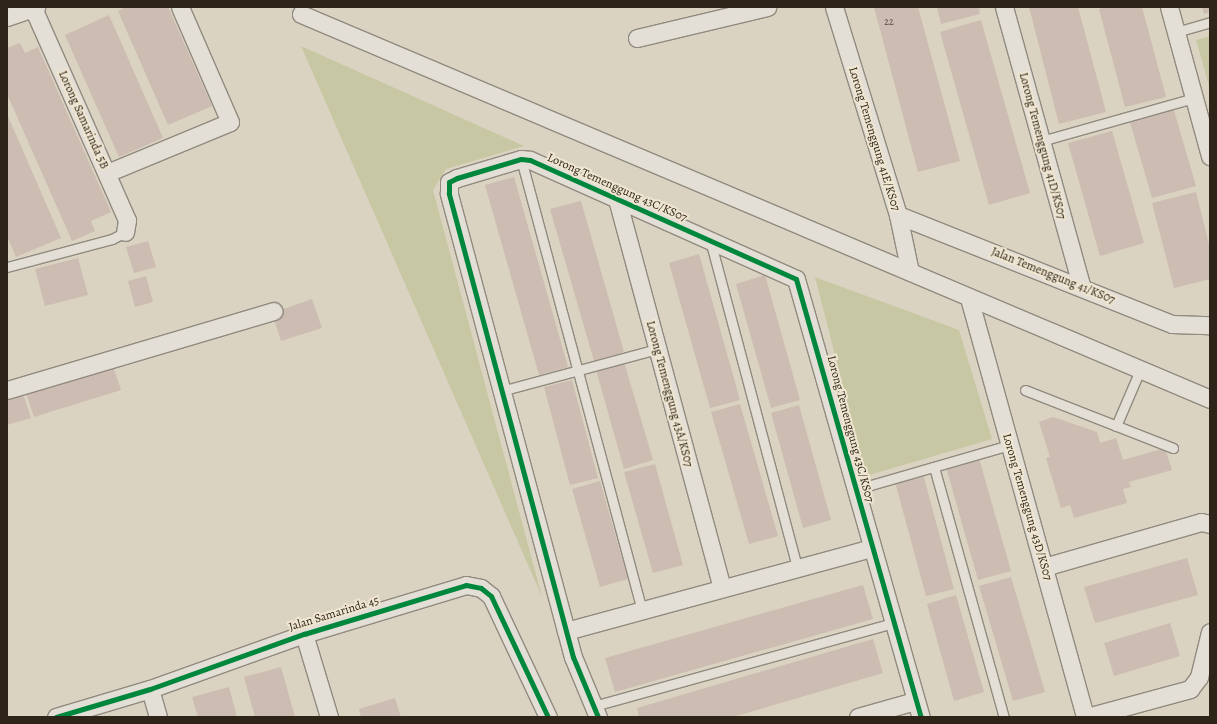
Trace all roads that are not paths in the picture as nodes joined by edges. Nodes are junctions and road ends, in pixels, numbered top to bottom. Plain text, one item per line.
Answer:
1 (35, 7) edge
2 (180, 7) edge
3 (767, 7) edge
4 (834, 7) edge
5 (1004, 7) edge
6 (1169, 7) edge
7 (301, 14) dead end
8 (7, 16) edge
9 (1210, 22) edge
10 (1176, 32) junction
11 (637, 38) dead end
12 (1194, 98) junction
13 (1041, 141) junction
14 (1210, 156) edge
15 (521, 159) junction
16 (107, 173) junction
17 (617, 200) junction
18 (898, 215) junction
19 (125, 232) joint
20 (710, 240) junction
21 (7, 267) edge
22 (910, 272) junction
23 (1081, 285) junction
24 (969, 298) junction
25 (274, 311) dead end
26 (1210, 325) edge
27 (657, 349) junction
28 (580, 370) junction
29 (1140, 370) junction
30 (7, 390) edge
31 (1025, 390) dead end
32 (502, 391) junction
33 (1210, 399) edge
34 (1116, 426) junction
35 (1010, 445) junction
36 (1173, 448) dead end
37 (934, 466) junction
38 (857, 489) junction
39 (1205, 523) edge
40 (872, 548) junction
41 (797, 568) junction
42 (1044, 568) junction
43 (722, 588) junction
44 (642, 610) junction
45 (893, 624) junction
46 (566, 631) junction
47 (1210, 632) edge
48 (304, 634) junction
49 (150, 689) junction
50 (915, 701) junction
51 (596, 711) edge
52 (56, 717) edge
53 (158, 717) edge
54 (328, 717) edge
55 (548, 717) edge
56 (858, 717) edge
57 (921, 717) edge
58 (1004, 717) edge
59 (1086, 717) edge

1 - 8 street
1 - 16 street, Lorong Samarinda 5B
2 - 16 street
3 - 11 street
4 - 18 street, Lorong Temenggung 41E/KS07
5 - 13 street, Lorong Temenggung 41D/KS07
6 - 10 street
7 - 22 street
9 - 10 lane
10 - 12 street
12 - 13 lane
12 - 14 street
13 - 23 street, Lorong Temenggung 41D/KS07
15 - 17 street, Lorong Temenggung 43C/KS07
15 - 28 lane
15 - 32 street
16 - 19 street, Lorong Samarinda 5B
17 - 20 street, Lorong Temenggung 43C/KS07
17 - 27 street, Lorong Temenggung 43A/KS07
18 - 22 street, Lorong Temenggung 41E/KS07
18 - 23 street, Jalan Temenggung 41/KS07
19 - 21 lane
20 - 38 street, Lorong Temenggung 43C/KS07
20 - 41 lane
22 - 24 street
23 - 26 street, Jalan Temenggung 41/KS07
24 - 29 street
24 - 35 street, Lorong Temenggung 43D/KS07
25 - 30 street
27 - 28 lane
27 - 43 street, Lorong Temenggung 43A/KS07
28 - 32 lane
28 - 44 lane
29 - 33 street
29 - 34 lane
31 - 34 lane
32 - 46 street
34 - 36 lane
35 - 37 lane
35 - 42 street, Lorong Temenggung 43D/KS07
37 - 38 lane
37 - 58 lane
38 - 40 street, Lorong Temenggung 43C/KS07
39 - 42 street
40 - 41 street
40 - 45 street, Lorong Temenggung 43C/KS07
41 - 43 street
42 - 59 street, Lorong Temenggung 43D/KS07
43 - 44 street
44 - 46 street
45 - 50 street, Lorong Temenggung 43C/KS07
45 - 51 lane
46 - 51 street
47 - 59 street
48 - 49 street, Jalan Samarinda 45
48 - 54 street
48 - 55 street, Jalan Samarinda 45
49 - 52 street, Jalan Samarinda 45
49 - 53 street
50 - 56 street
50 - 57 street, Lorong Temenggung 43C/KS07

